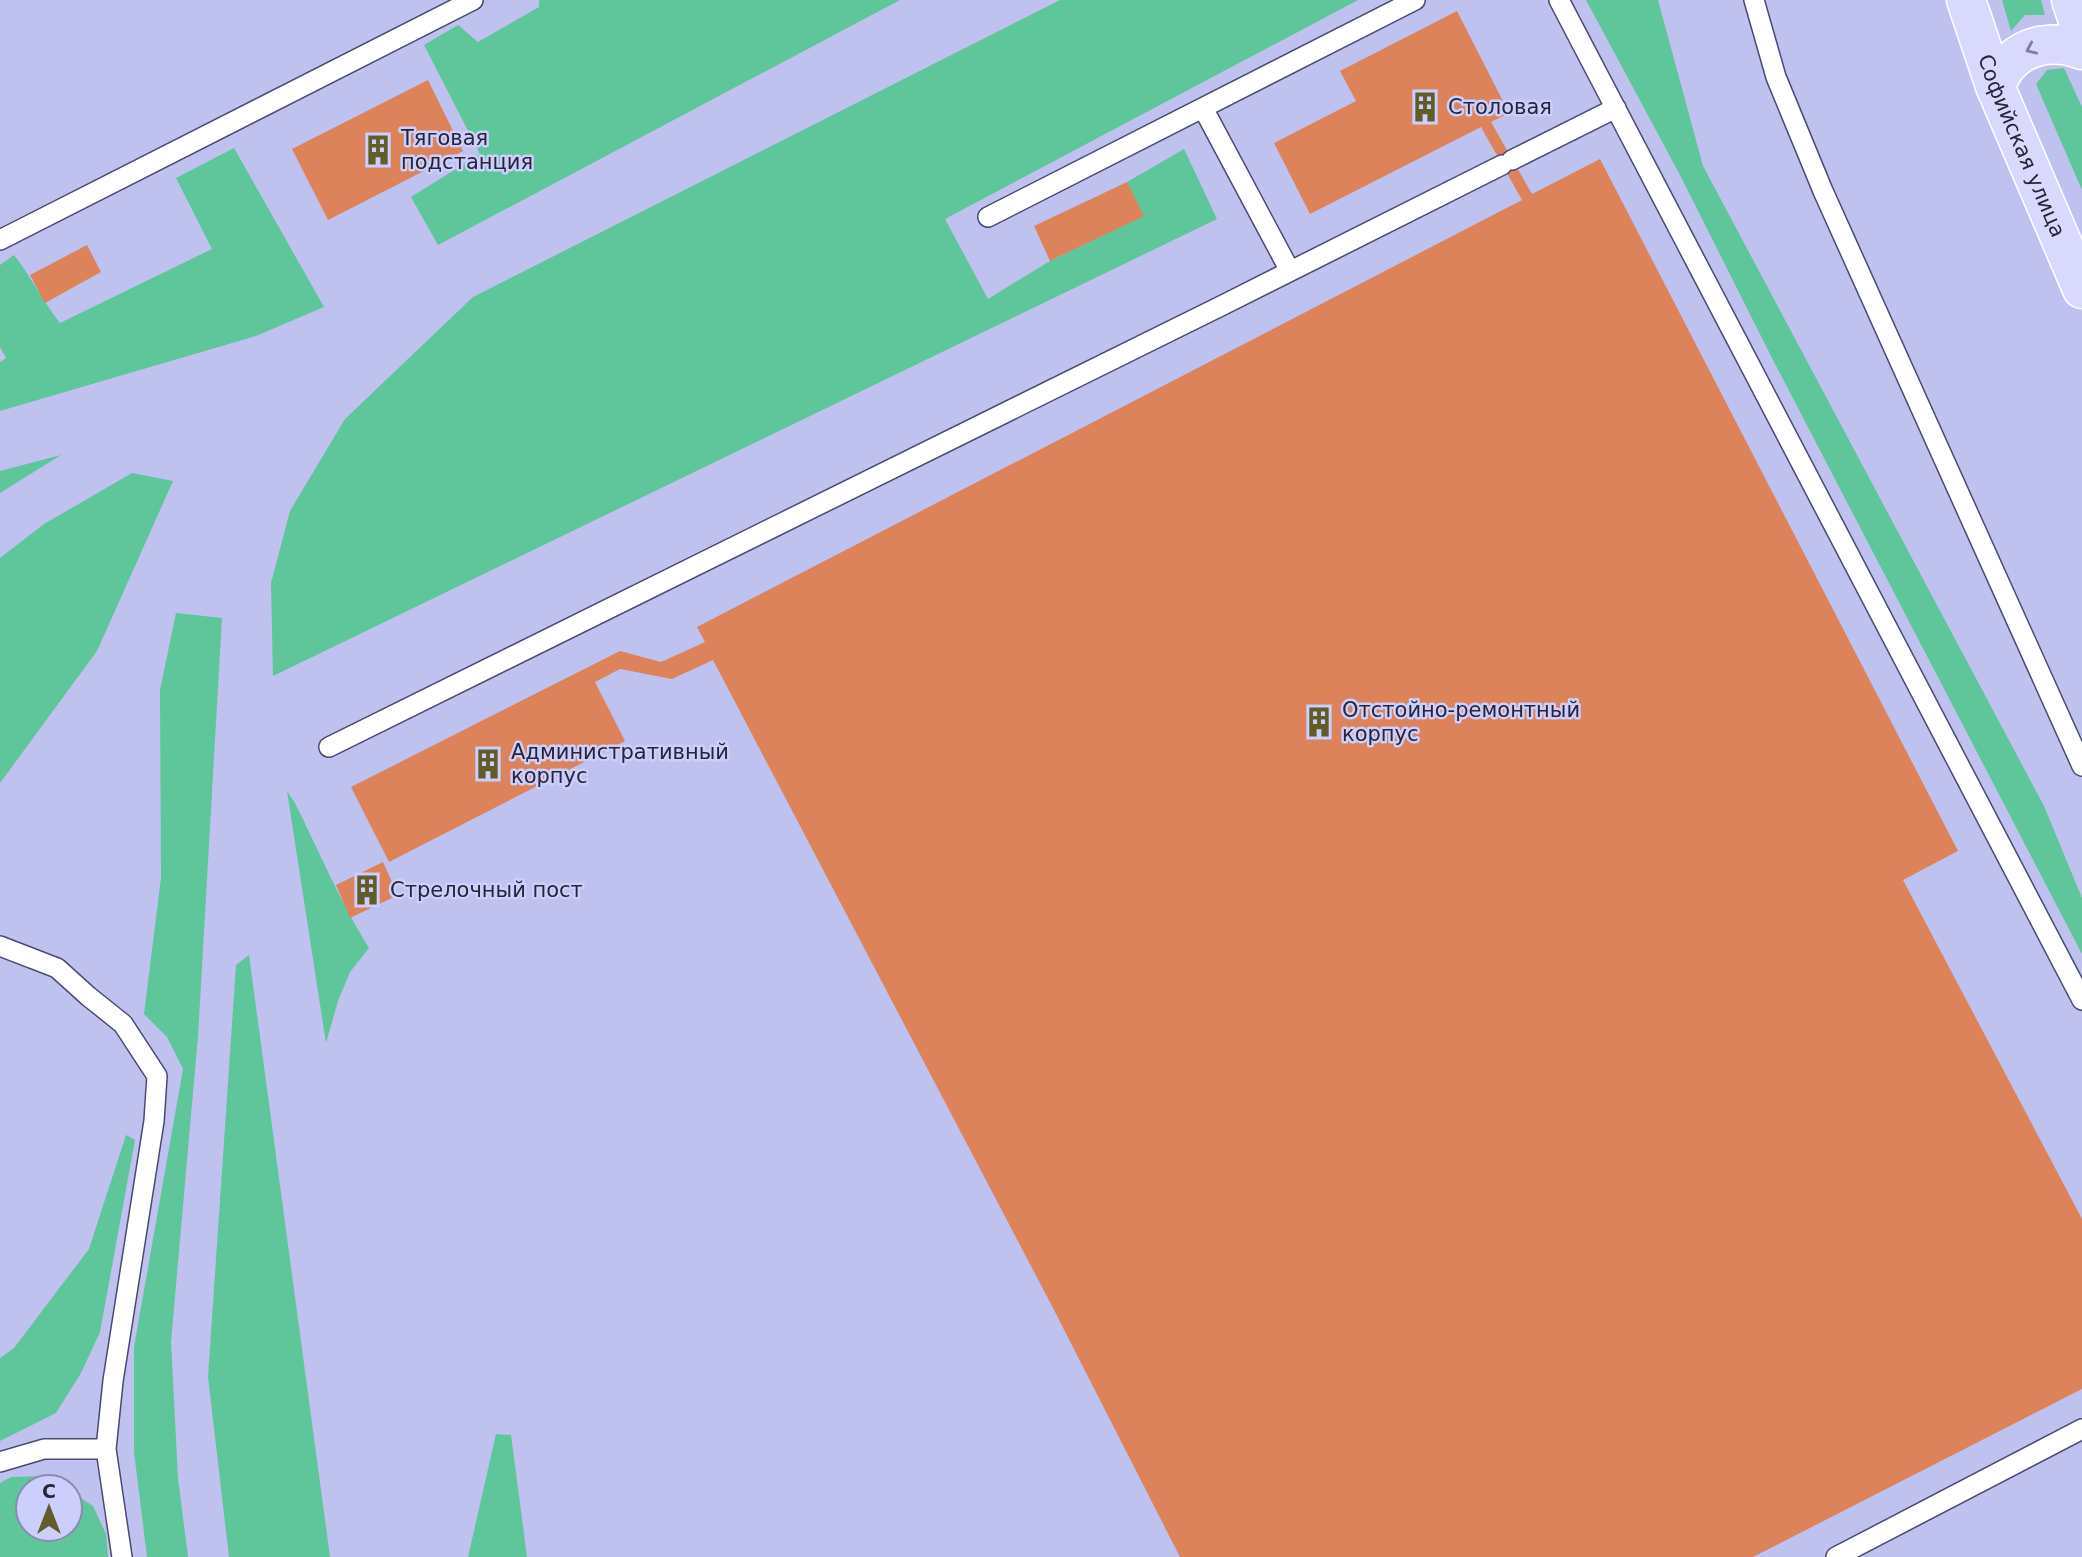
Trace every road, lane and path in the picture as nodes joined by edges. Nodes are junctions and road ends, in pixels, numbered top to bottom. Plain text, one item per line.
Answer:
1 (473, 0) edge
2 (1415, 0) edge
3 (1559, 0) edge
4 (1754, 0) edge
5 (1966, 0) edge
6 (2071, 0) edge
7 (2082, 33) edge
8 (2082, 50) edge
9 (1995, 86) junction
10 (1203, 108) junction
11 (1616, 108) junction
12 (988, 218) dead end
13 (0, 240) edge
14 (1290, 271) junction
15 (2082, 289) edge
16 (328, 747) dead end
17 (2082, 766) edge
18 (0, 946) edge
19 (2082, 1000) edge
20 (2082, 1429) edge
21 (106, 1449) junction
22 (0, 1462) edge
23 (122, 1557) edge
24 (1836, 1557) edge

1 - 13 lane
2 - 10 lane
3 - 11 lane
4 - 17 lane
5 - 9 main road, Софийская улица
6 - 7 main road
8 -> 9 main road
9 - 15 main road, Софийская улица
10 - 12 lane
10 - 14 lane
11 - 14 lane
11 - 19 lane
14 - 16 lane
18 - 21 lane
20 - 24 lane
21 - 22 lane
21 - 23 lane

